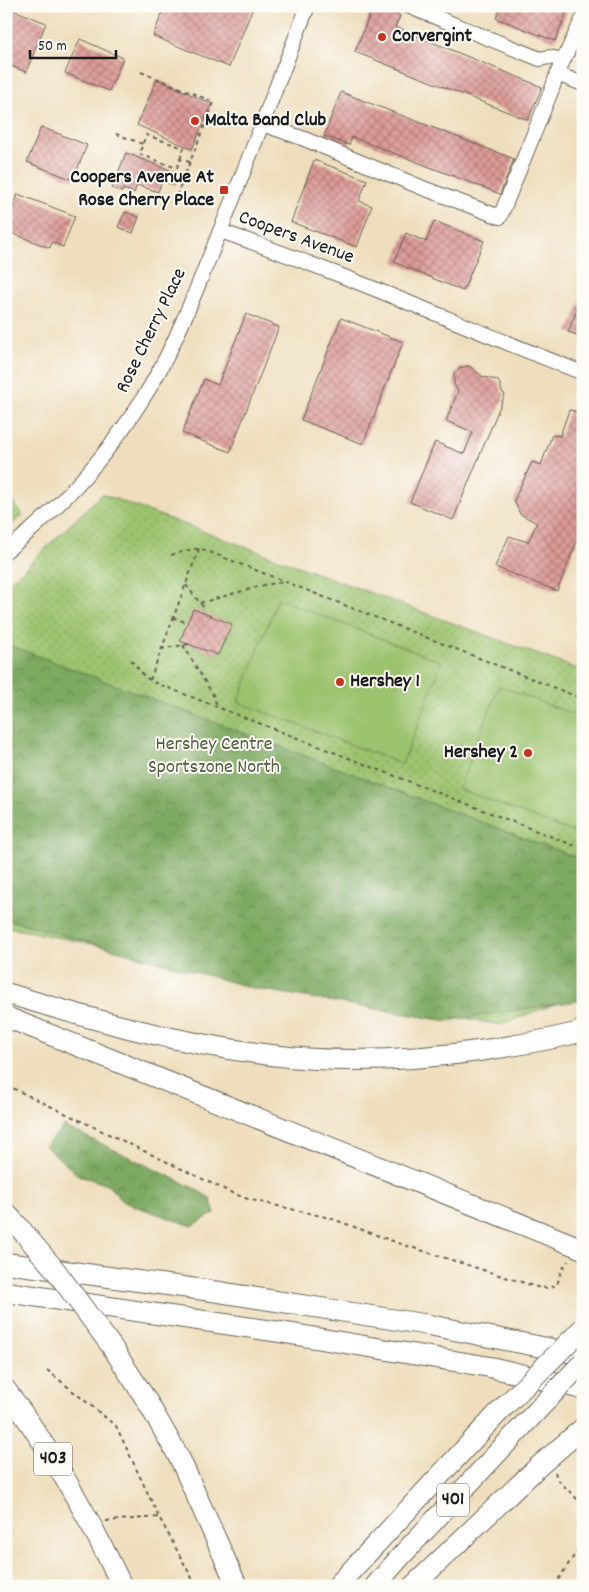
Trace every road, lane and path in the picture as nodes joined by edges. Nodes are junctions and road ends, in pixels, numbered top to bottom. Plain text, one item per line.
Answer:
1 (308, 6) edge
2 (408, 6) edge
3 (583, 18) edge
4 (564, 60) junction
5 (141, 72) dead end
6 (557, 74) junction
7 (583, 84) edge
8 (262, 124) junction
9 (116, 134) dead end
10 (143, 144) junction
11 (180, 159) junction
12 (190, 162) junction
13 (174, 202) dead end
14 (220, 231) junction
15 (583, 373) edge
16 (200, 549) junction
17 (6, 551) edge
18 (171, 555) dead end
19 (285, 582) junction
20 (186, 585) junction
21 (200, 603) junction
22 (204, 608) dead end
23 (174, 617) junction
24 (187, 623) dead end
25 (189, 644) dead end
26 (183, 645) junction
27 (161, 650) junction
28 (131, 660) dead end
29 (150, 680) junction
30 (583, 699) edge
31 (218, 707) junction
32 (583, 849) edge
33 (6, 994) edge
34 (6, 1017) edge
35 (583, 1032) edge
36 (6, 1085) edge
37 (12, 1219) edge
38 (581, 1249) edge
39 (6, 1263) edge
40 (6, 1292) edge
41 (583, 1328) edge
42 (583, 1355) edge
43 (583, 1362) edge
44 (47, 1370) dead end
45 (583, 1389) edge
46 (6, 1390) edge
47 (582, 1429) edge
48 (552, 1455) junction
49 (583, 1505) edge
50 (159, 1517) junction
51 (90, 1522) junction
52 (583, 1542) edge
53 (122, 1586) edge
54 (194, 1586) edge
55 (237, 1586) edge
56 (337, 1586) edge
57 (375, 1586) edge
58 (412, 1586) edge
59 (554, 1586) edge

1 - 8 street, Coopers Avenue
2 - 4 street
3 - 4 street
4 - 6 street
5 - 12 path
6 - 7 street
6 - 8 street
8 - 14 street, Coopers Avenue
9 - 10 path
10 - 11 path
10 - 11 path
11 - 12 path
12 - 13 path
14 - 15 street, Coopers Avenue
14 - 17 street, Rose Cherry Place
16 - 18 path
16 - 19 path
16 - 20 path
19 - 21 path
19 - 30 path
20 - 21 path
20 - 23 path
21 - 22 path
23 - 24 path
23 - 27 path
25 - 26 path
26 - 27 path
26 - 31 path
27 - 29 path
28 - 29 path
29 - 31 path
31 - 32 path
33 - 35 highway
34 - 38 highway
36 - 38 path
37 - 55 highway, bridge
39 - 42 highway
40 - 45 highway
41 - 56 highway, bridge
43 - 57 highway, 401, bridge
44 - 50 path
46 - 51 highway, 403
47 - 48 highway
48 - 49 path
48 - 58 highway
50 - 51 path
50 - 54 path
51 - 53 highway, 403
52 - 59 path

